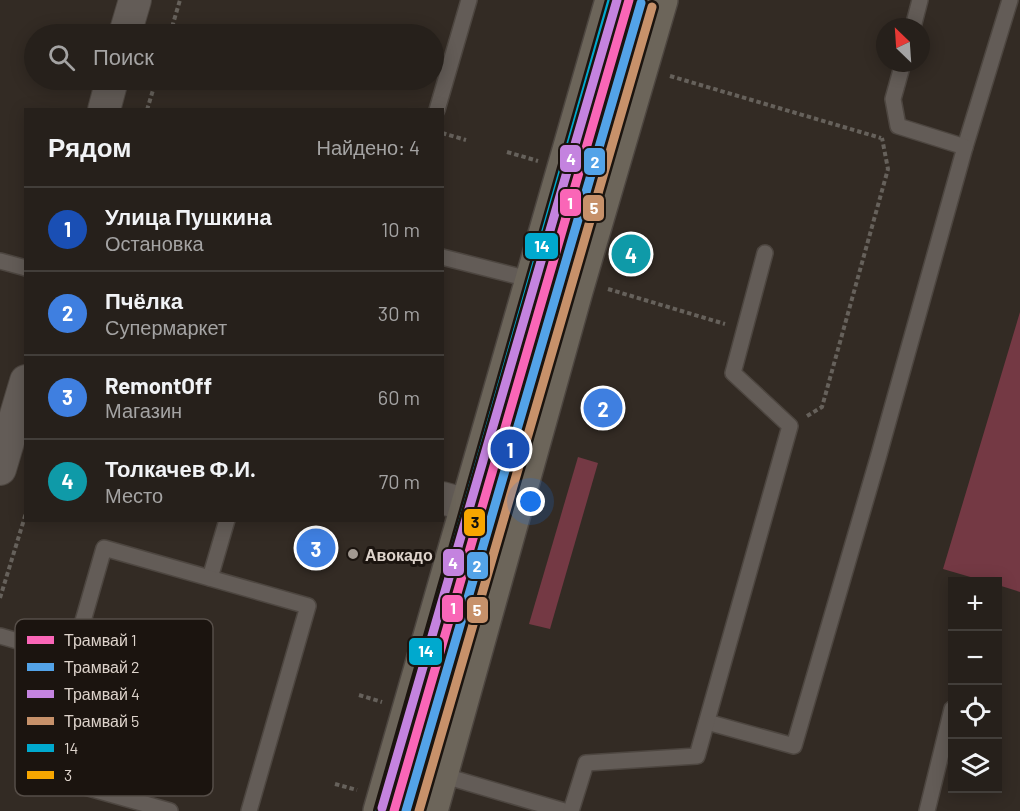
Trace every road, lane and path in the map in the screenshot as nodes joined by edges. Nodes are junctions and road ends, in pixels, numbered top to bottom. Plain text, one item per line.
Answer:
1 (135, 0) edge
2 (180, 0) edge
3 (469, 0) edge
4 (612, 0) edge
5 (661, 0) edge
6 (920, 0) edge
7 (1010, 0) edge
8 (915, 18) edge
9 (128, 24) edge
10 (173, 24) edge
11 (900, 72) edge
12 (669, 75) dead end
13 (444, 86) edge
14 (109, 90) edge
15 (153, 90) edge
16 (443, 90) edge
17 (105, 108) edge
18 (148, 108) edge
19 (438, 108) edge
20 (444, 134) edge
21 (466, 140) dead end
22 (965, 147) junction
23 (507, 152) dead end
24 (538, 162) dead end
25 (765, 253) dead end
26 (444, 258) edge
27 (0, 261) edge
28 (24, 267) edge
29 (532, 280) junction
30 (592, 290) junction
31 (744, 330) junction
32 (24, 388) edge
33 (790, 426) junction
34 (0, 469) edge
35 (455, 501) edge
36 (513, 518) junction
37 (24, 520) edge
38 (226, 522) edge
39 (210, 578) junction
40 (0, 598) edge
41 (84, 619) edge
42 (0, 636) edge
43 (15, 640) edge
44 (359, 695) dead end
45 (383, 702) dead end
46 (707, 722) junction
47 (948, 725) edge
48 (394, 761) junction
49 (441, 775) junction
50 (335, 784) dead end
51 (105, 796) edge
52 (369, 801) edge
53 (138, 807) edge
54 (170, 811) edge
55 (249, 811) edge
56 (431, 811) edge
57 (564, 811) edge
58 (571, 811) edge
59 (927, 811) edge

1 - 9 street
2 - 10 path
3 - 13 lane
4 - 29 main road
5 - 30 main road
6 - 8 lane
7 - 22 lane
11 - 22 lane
12 - 33 path
14 - 17 street
15 - 18 path
16 - 19 lane
20 - 21 path
22 - 46 lane
23 - 24 path
25 - 31 lane
26 - 29 lane
27 - 28 lane
29 - 30 lane
29 - 35 main road
30 - 31 path
30 - 36 main road
31 - 33 lane
32 - 34 street
33 - 46 lane
35 - 36 street
35 - 48 main road
36 - 49 main road
37 - 40 path
38 - 39 lane
39 - 41 lane
39 - 55 lane
42 - 43 lane
44 - 45 path
46 - 58 lane
47 - 59 lane
48 - 49 lane
48 - 52 main road
49 - 56 main road
49 - 57 lane
50 - 52 path
51 - 53 lane
53 - 54 lane

